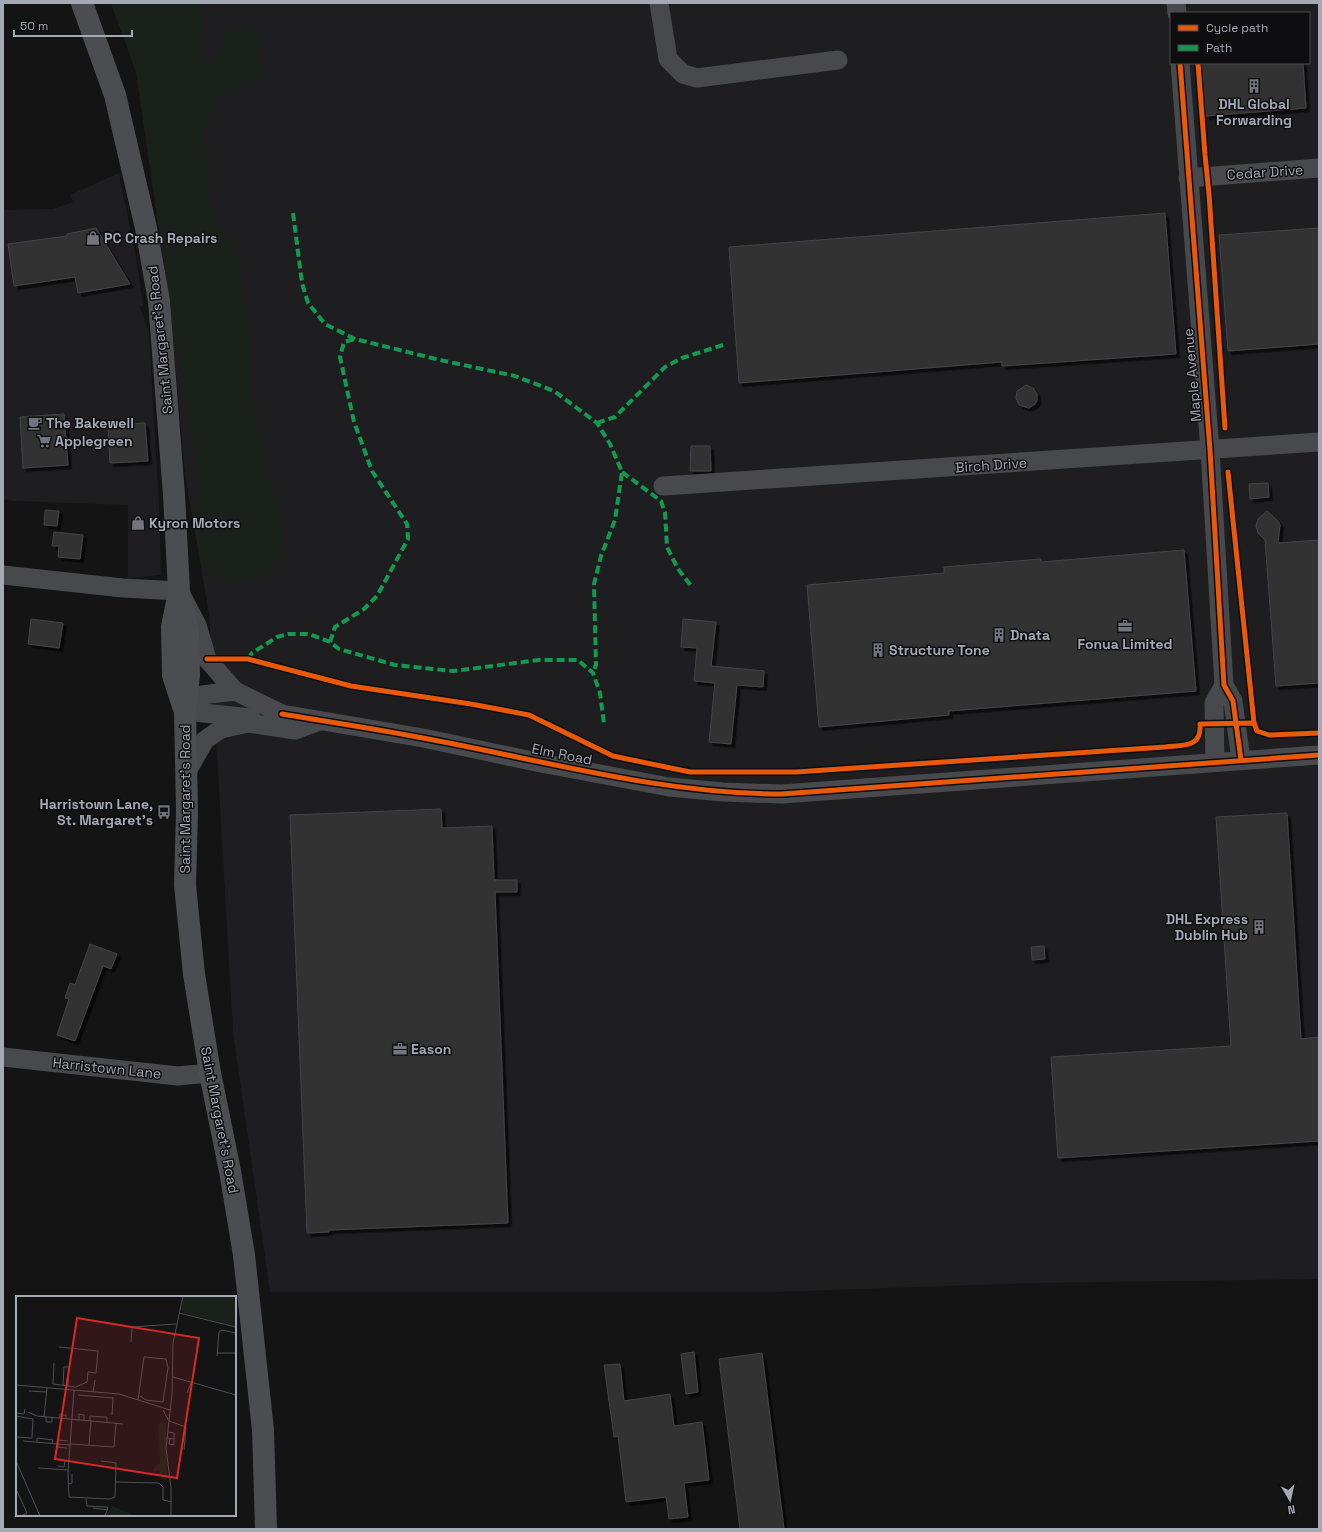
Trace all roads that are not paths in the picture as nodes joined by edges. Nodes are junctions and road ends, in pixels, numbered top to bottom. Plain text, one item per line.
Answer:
1 (82, 3) edge
2 (659, 3) edge
3 (838, 60) dead end
4 (1180, 64) edge
5 (1319, 168) edge
6 (1188, 178) junction
7 (1319, 442) edge
8 (1210, 450) junction
9 (663, 486) dead end
10 (3, 575) edge
11 (179, 591) junction
12 (1224, 685) junction
13 (235, 691) junction
14 (185, 711) junction
15 (282, 714) junction
16 (321, 721) junction
17 (1319, 755) edge
18 (1241, 760) junction
19 (1215, 762) junction
20 (186, 773) junction
21 (3, 1057) edge
22 (210, 1073) junction
23 (266, 1529) edge

1 - 11 main road, Saint Margaret's Road
2 - 3 street
4 - 6 street, Maple Avenue
5 - 6 street, Cedar Drive
6 - 8 street, Maple Avenue
7 - 8 street, Birch Drive
8 - 9 street, Birch Drive
8 - 12 street, Maple Avenue
10 - 11 street
11 - 13 street, Elm Road
11 - 14 main road, Saint Margaret's Road
12 - 18 street, Maple Avenue
12 - 19 street
13 - 14 street
13 - 15 street, Elm Road
14 - 15 street, Elm Road
14 - 20 main road, Saint Margaret's Road
15 - 16 street, Elm Road
16 - 19 street, Elm Road
16 - 20 street, Elm Road
17 - 18 street, Elm Road
18 - 19 street, Elm Road
20 - 22 main road, Saint Margaret's Road
21 - 22 street, Harristown Lane
22 - 23 main road, Saint Margaret's Road

